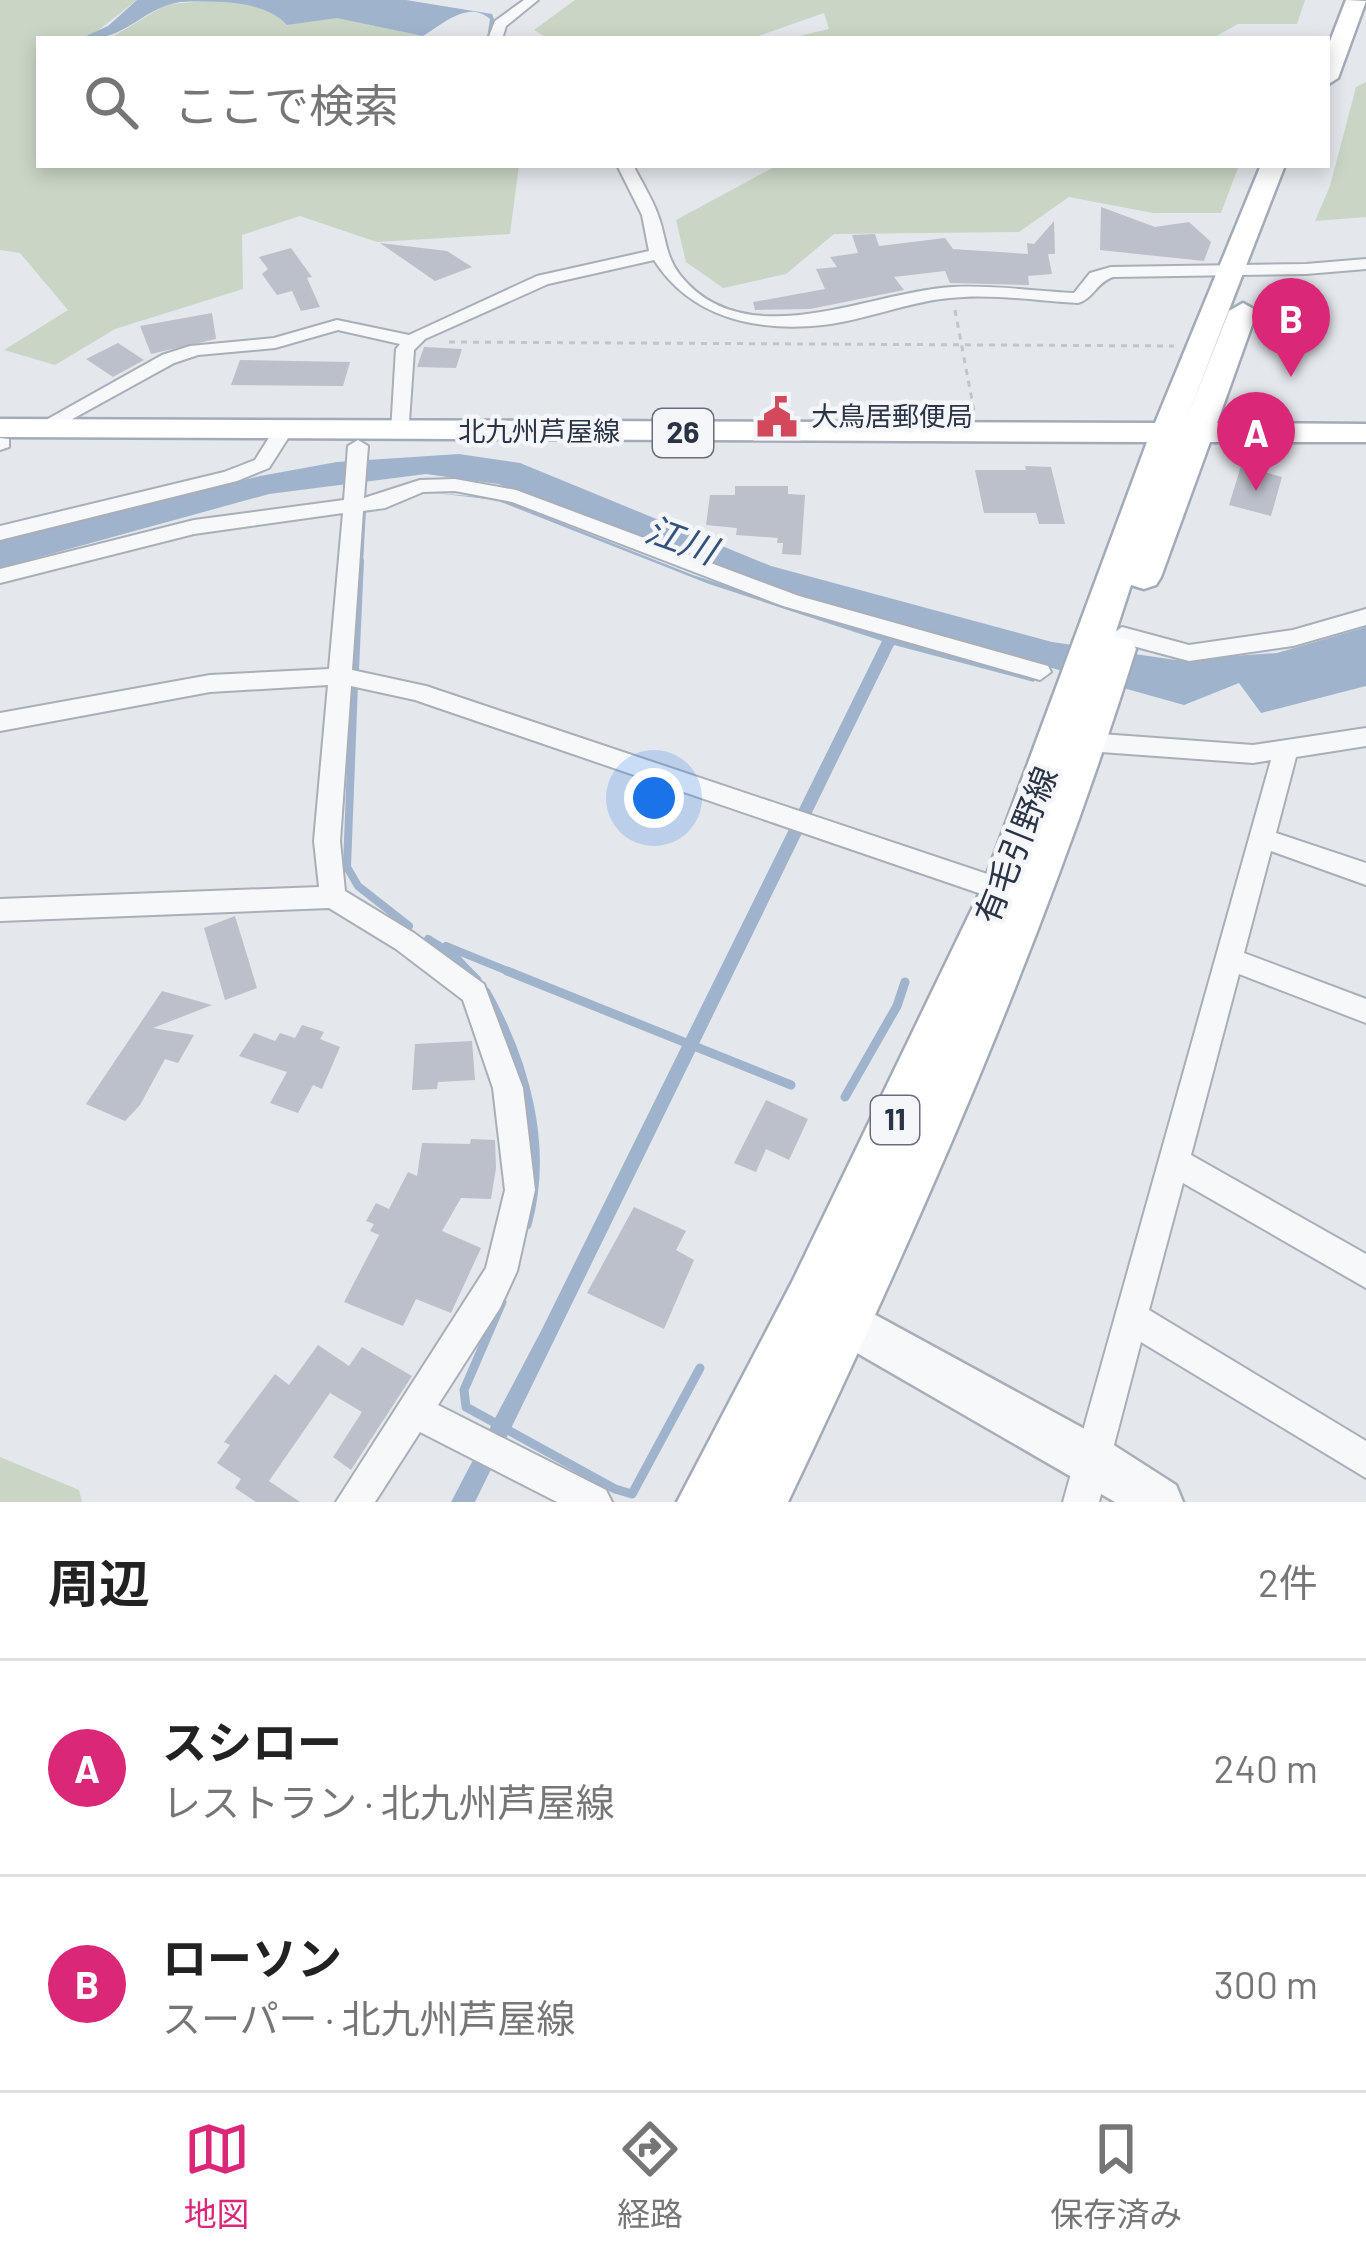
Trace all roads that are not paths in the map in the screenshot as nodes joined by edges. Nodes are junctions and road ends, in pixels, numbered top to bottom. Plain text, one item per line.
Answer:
1 (532, 0) edge
2 (1336, 0) edge
3 (1356, 0) edge
4 (496, 36) edge
5 (1322, 36) edge
6 (1330, 71) edge
7 (626, 168) edge
8 (1273, 168) edge
9 (1294, 168) edge
10 (658, 254) junction
11 (1366, 264) edge
12 (1245, 271) junction
13 (413, 341) junction
14 (40, 429) junction
15 (401, 432) junction
16 (1366, 433) edge
17 (279, 438) junction
18 (0, 440) edge
19 (1180, 440) junction
20 (1366, 449) edge
21 (357, 454) junction
22 (352, 496) junction
23 (0, 533) edge
24 (0, 576) edge
25 (1366, 617) edge
26 (1111, 643) junction
27 (1040, 671) dead end
28 (340, 676) junction
29 (0, 722) edge
30 (1075, 736) junction
31 (1366, 737) edge
32 (1286, 750) junction
33 (1262, 838) junction
34 (1366, 874) edge
35 (1002, 890) junction
36 (333, 897) junction
37 (0, 910) edge
38 (1230, 958) junction
39 (1366, 1011) edge
40 (1175, 1162) junction
41 (1366, 1272) edge
42 (829, 1311) junction
43 (1133, 1319) junction
44 (415, 1411) junction
45 (1366, 1461) edge
46 (1088, 1481) edge
47 (354, 1502) edge
48 (594, 1502) edge
49 (706, 1502) edge
50 (758, 1502) edge
51 (1159, 1502) edge

1 - 4 street
2 - 5 main road
3 - 6 main road
7 - 10 street
8 - 12 main road, 有毛引野線 / 11
9 - 12 main road, 有毛引野線 / 11
10 - 12 street
10 - 13 street
11 - 12 street
12 - 19 main road, 有毛引野線 / 11
13 - 14 street
13 - 15 street
14 - 17 main road, 北九州芦屋線 / 26
14 - 18 main road, 北九州芦屋線 / 26
15 - 17 main road, 北九州芦屋線 / 26
15 - 19 main road, 北九州芦屋線 / 26
16 - 19 main road, 北九州芦屋線 / 26
17 - 18 main road, 北九州芦屋線 / 26
17 - 21 main road, 北九州芦屋線 / 26
17 - 23 street
19 - 20 main road, 北九州芦屋線 / 26
19 - 21 main road, 北九州芦屋線 / 26
19 - 26 main road, 有毛引野線 / 11
21 - 22 street
22 - 24 street
22 - 27 street
22 - 28 street
25 - 26 street
26 - 30 main road, 有毛引野線 / 11
28 - 29 street
28 - 35 street
28 - 36 street
30 - 32 street
30 - 35 main road, 有毛引野線 / 11
30 - 42 main road, 有毛引野線 / 11
31 - 32 street
32 - 33 street
33 - 34 street
33 - 38 street
35 - 42 main road, 有毛引野線 / 11
36 - 37 street
36 - 44 street
38 - 39 street
38 - 40 street
40 - 41 street
40 - 43 street
42 - 46 street
42 - 49 main road, 有毛引野線 / 11
42 - 50 main road, 有毛引野線 / 11
43 - 45 street
43 - 46 street
44 - 47 street
44 - 48 street
46 - 51 street

